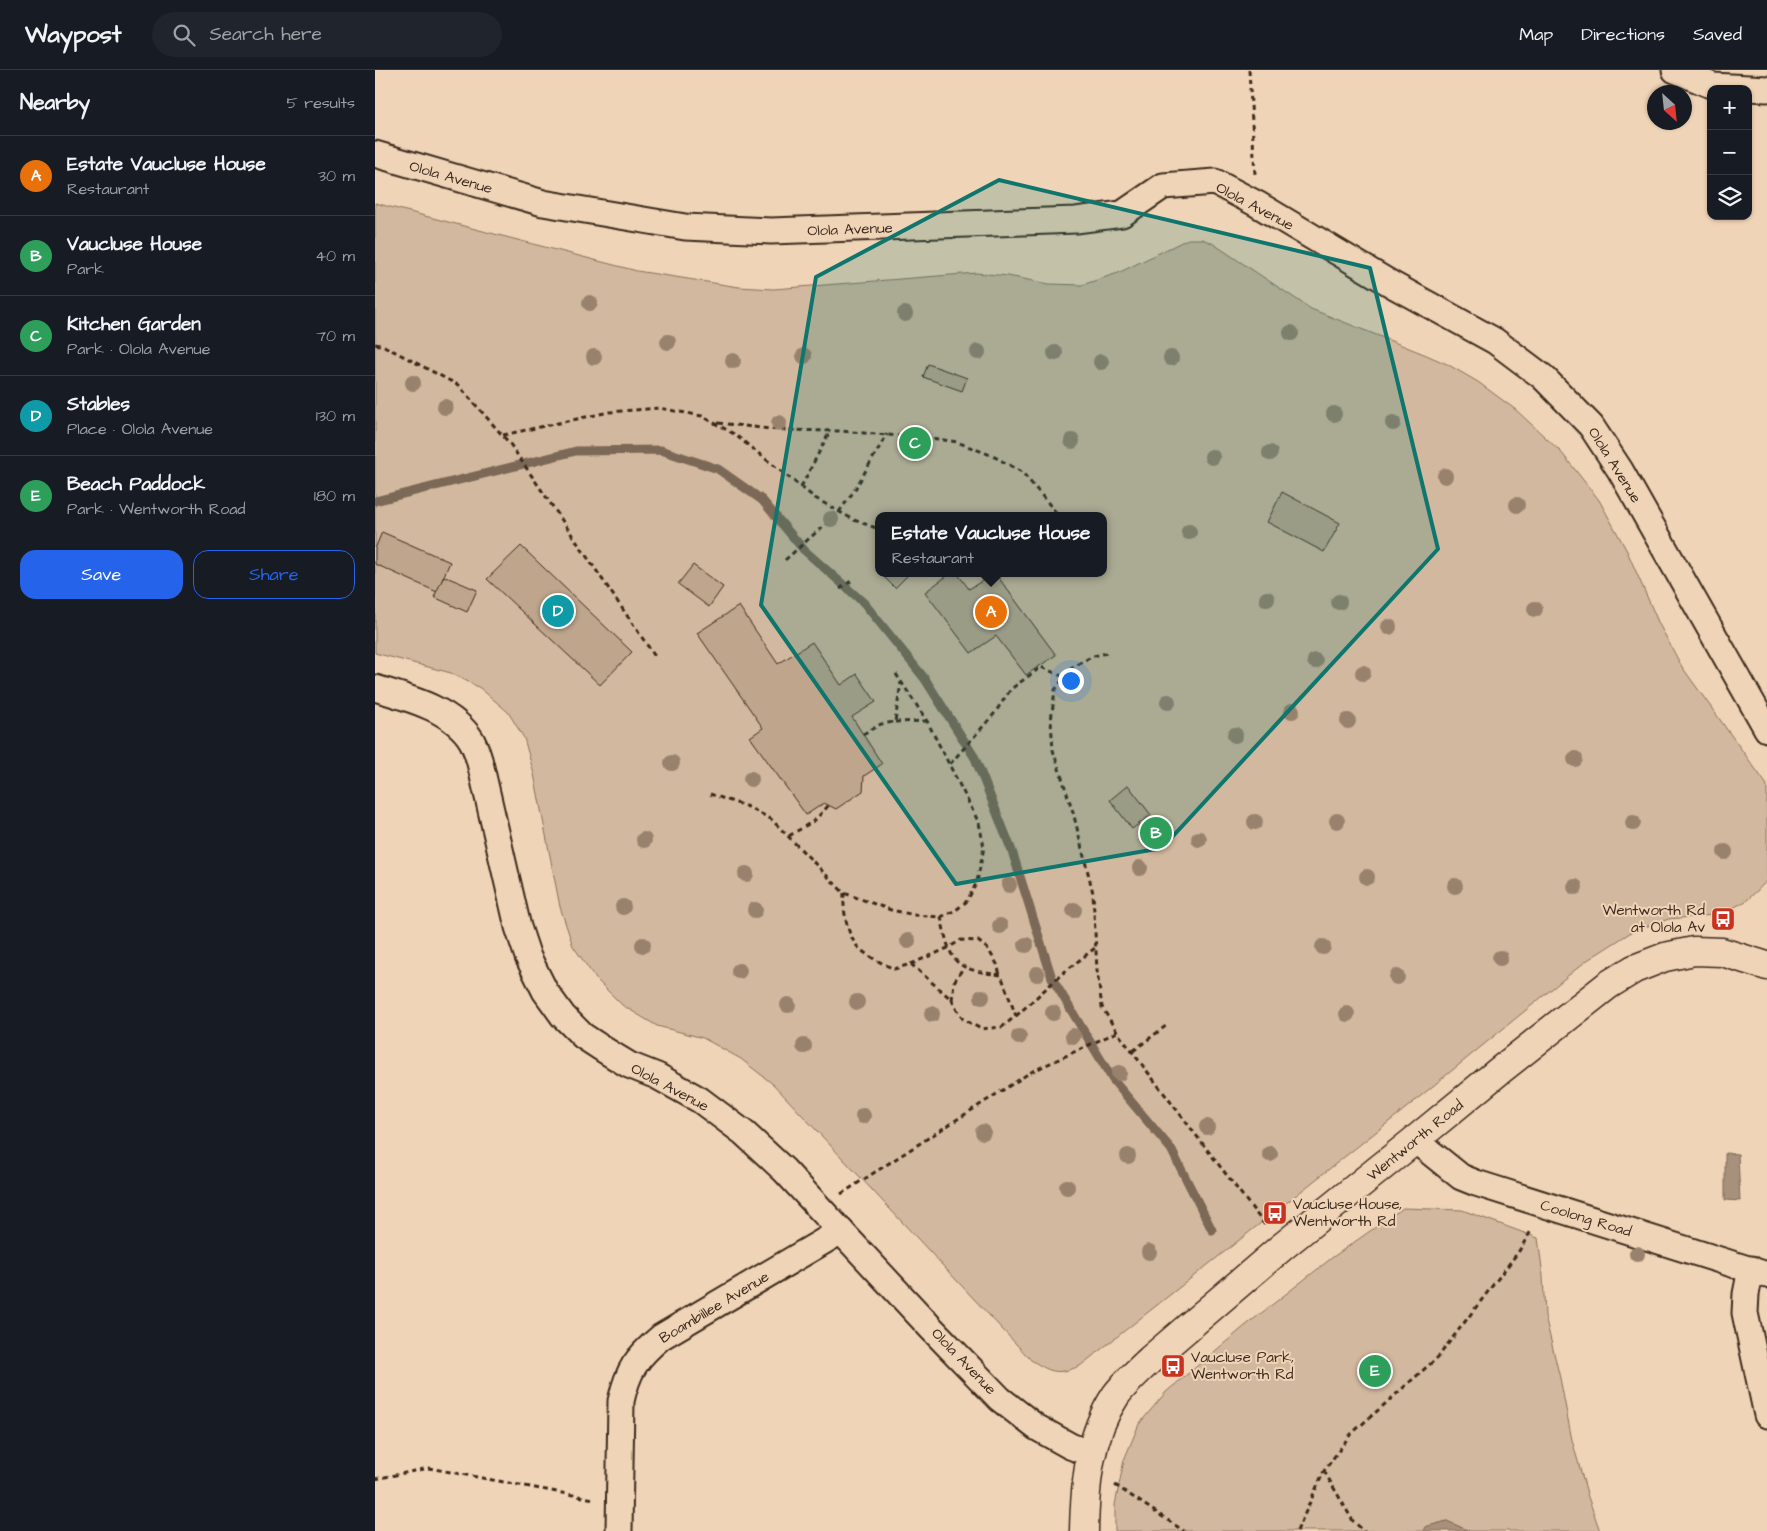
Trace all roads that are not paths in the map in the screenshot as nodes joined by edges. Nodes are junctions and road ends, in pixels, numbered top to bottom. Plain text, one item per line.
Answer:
1 (1675, 70) edge
2 (1767, 89) edge
3 (375, 154) edge
4 (375, 688) edge
5 (1767, 729) edge
6 (1767, 966) edge
7 (1415, 1140) junction
8 (841, 1231) junction
9 (1759, 1272) edge
10 (1767, 1415) edge
11 (1091, 1454) junction
12 (619, 1531) edge
13 (1083, 1531) edge

1 - 2 street
3 - 5 street, Olola Avenue
4 - 8 street, Olola Avenue
6 - 7 street, Wentworth Road
7 - 9 street, Coolong Road
7 - 11 street, Wentworth Road
8 - 11 street, Olola Avenue
8 - 12 street, Boambillee Avenue
9 - 10 street
11 - 13 street, Wentworth Road

